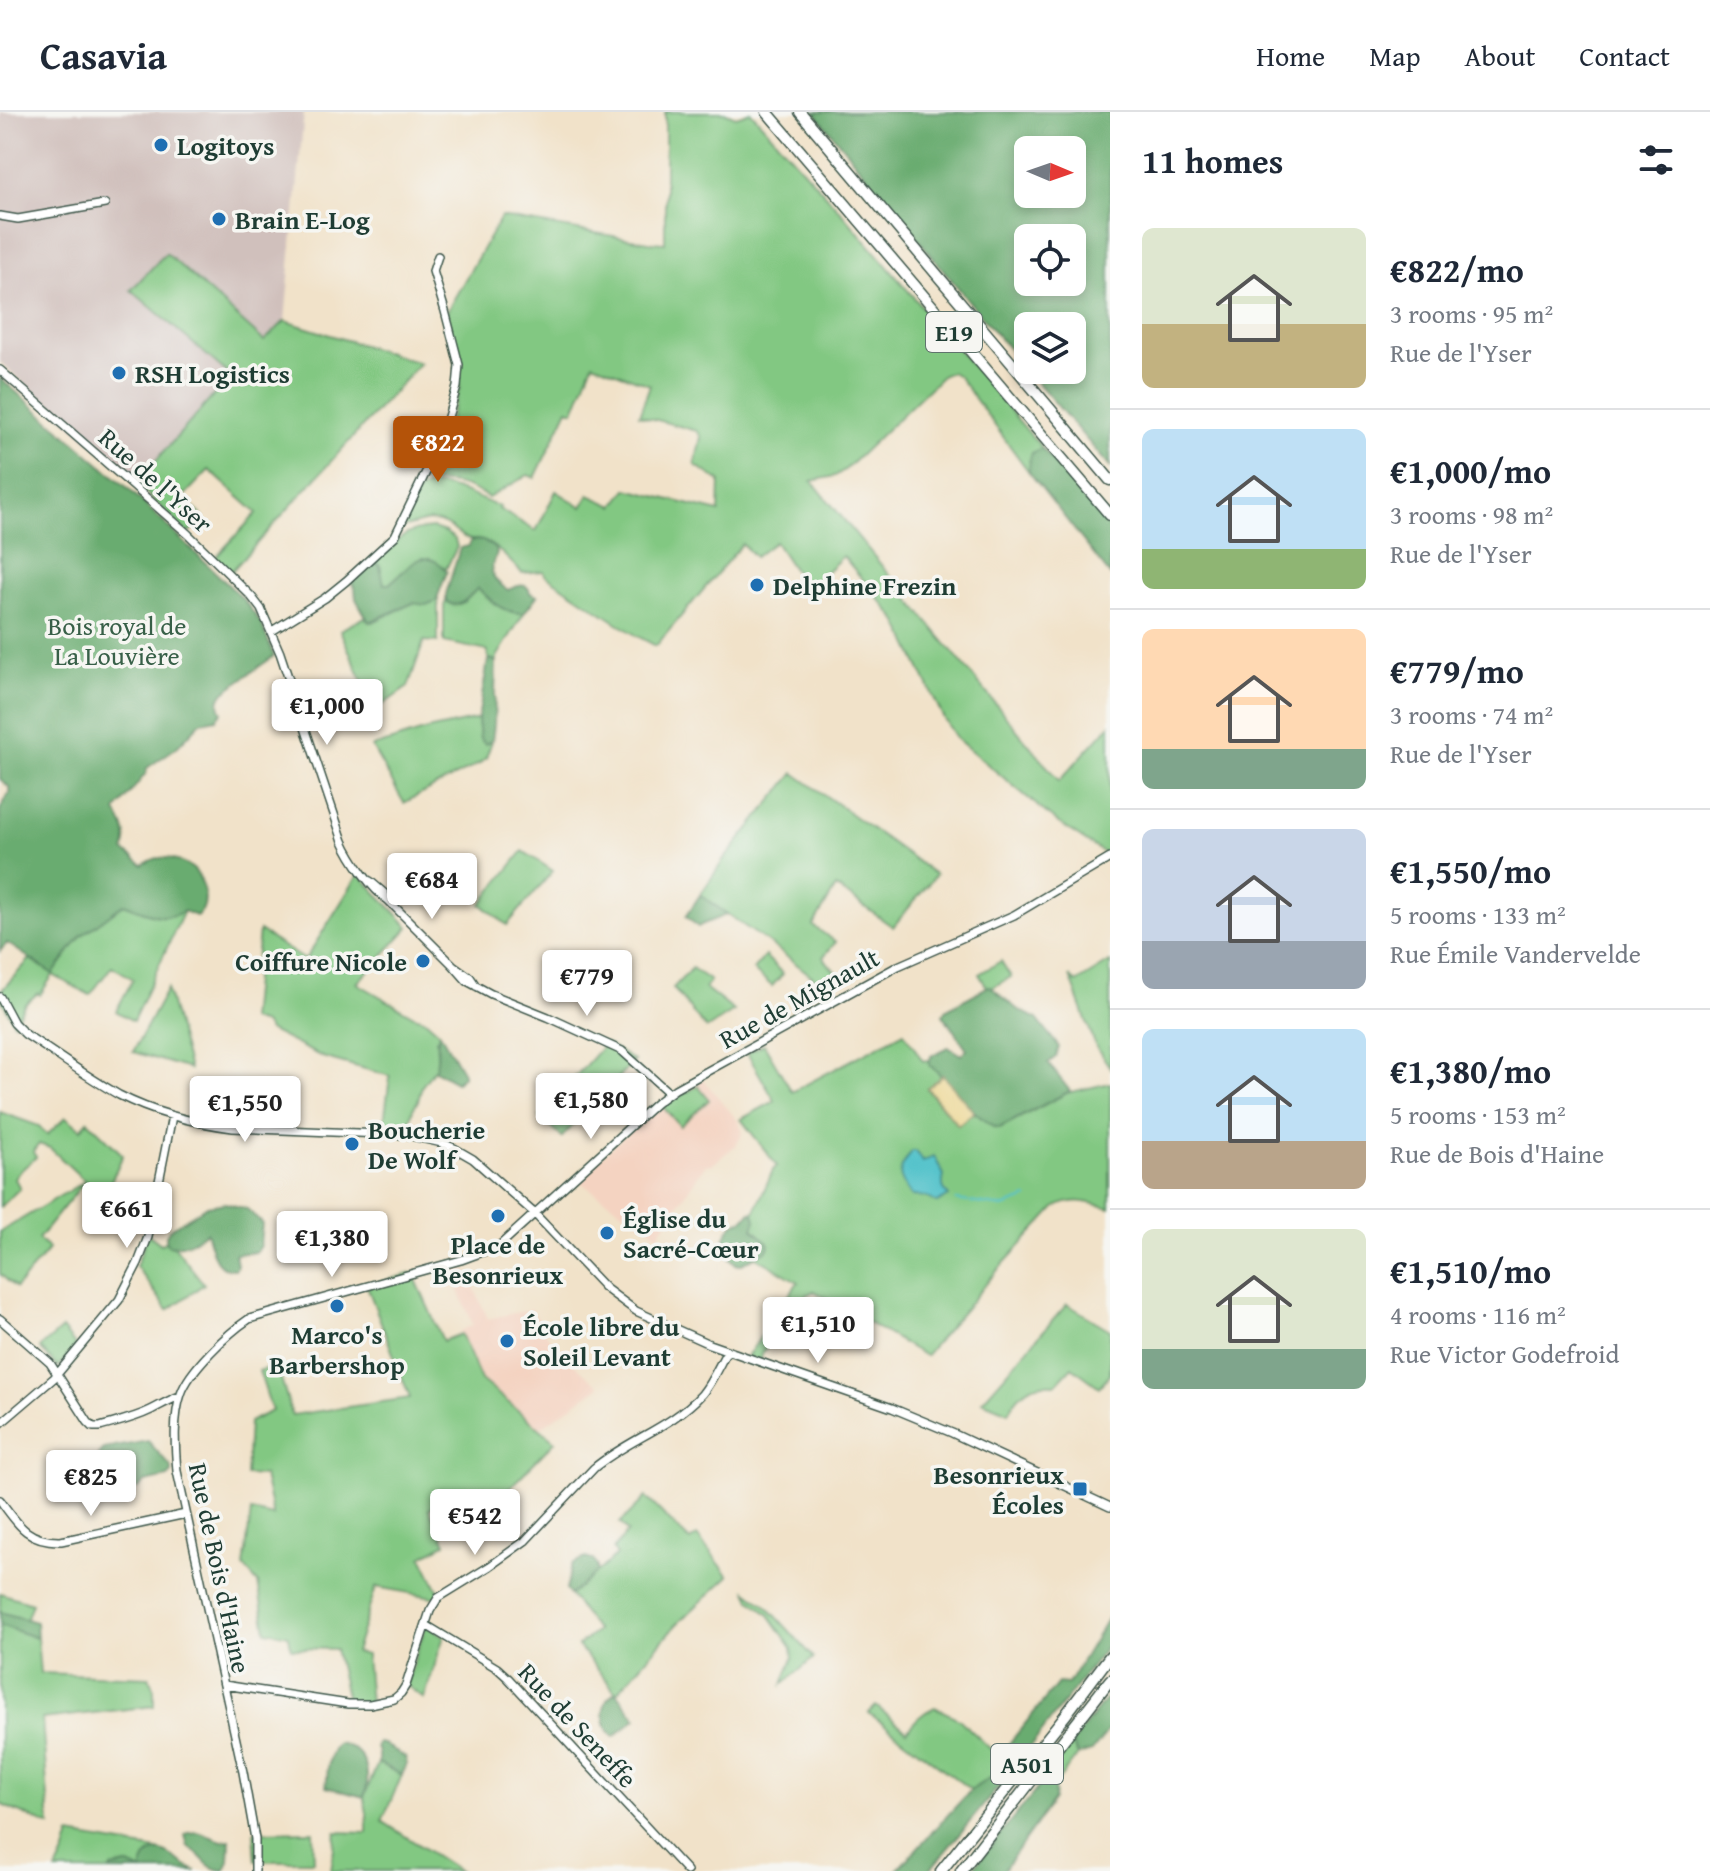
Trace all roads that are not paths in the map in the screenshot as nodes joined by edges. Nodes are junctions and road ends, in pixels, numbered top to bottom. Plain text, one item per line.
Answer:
1 (767, 112) edge
2 (800, 112) edge
3 (105, 204) dead end
4 (0, 216) edge
5 (438, 256) dead end
6 (0, 370) edge
7 (1110, 480) edge
8 (1110, 515) edge
9 (272, 631) junction
10 (1110, 858) edge
11 (0, 997) edge
12 (669, 1093) junction
13 (172, 1116) junction
14 (534, 1213) junction
15 (0, 1319) edge
16 (727, 1351) junction
17 (58, 1374) junction
18 (180, 1396) junction
19 (0, 1424) edge
20 (0, 1500) edge
21 (1110, 1507) edge
22 (186, 1514) junction
23 (426, 1625) junction
24 (1110, 1656) edge
25 (1110, 1680) edge
26 (224, 1685) junction
27 (255, 1871) edge
28 (687, 1871) edge
29 (941, 1871) edge
30 (961, 1871) edge

1 - 8 highway, E19
2 - 7 highway, E19
3 - 4 street
5 - 9 street
6 - 9 street, Rue de l'Yser
9 - 12 street, Rue de l'Yser
10 - 12 street, Rue de Mignault
11 - 13 street
12 - 14 street, Rue de Mignault
13 - 14 street
13 - 17 street
14 - 16 street
14 - 18 street
15 - 17 street
16 - 21 street
16 - 23 street
17 - 18 street
17 - 19 street
18 - 22 street, Rue de Bois d'Haine
20 - 22 street
22 - 26 street, Rue de Bois d'Haine
23 - 26 street
23 - 28 street, Rue de Seneffe
24 - 29 highway, A501
25 - 30 highway, A501
26 - 27 street, Rue de Bois d'Haine

